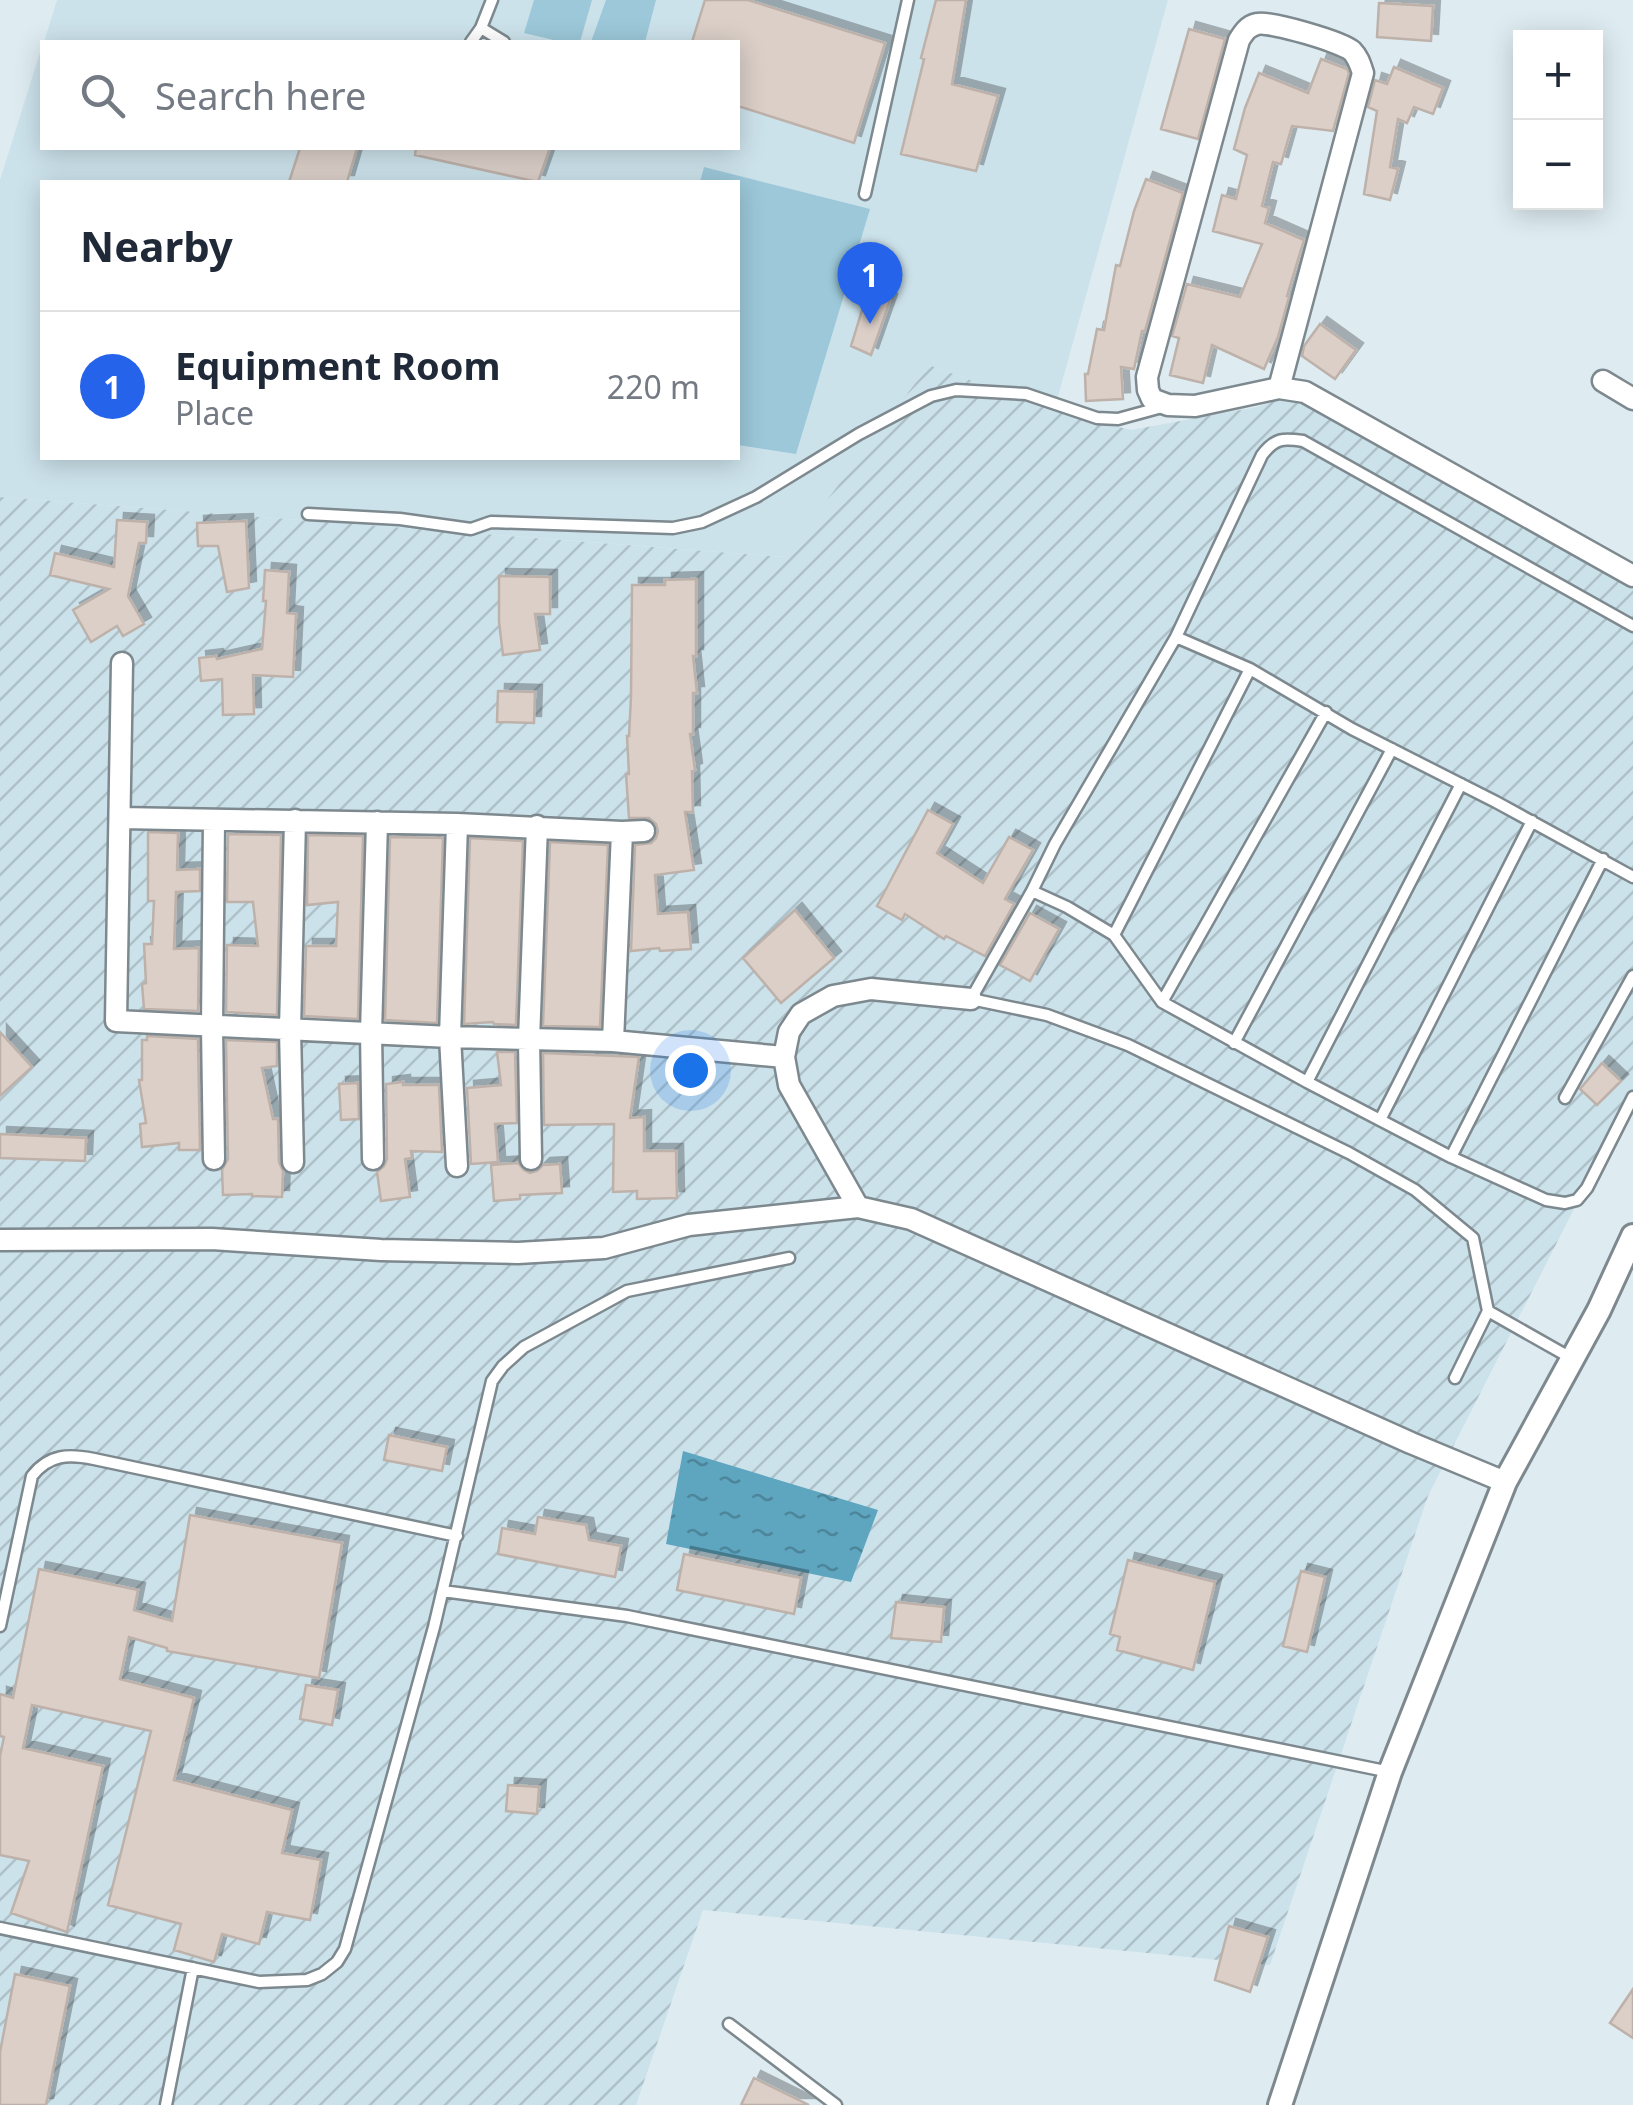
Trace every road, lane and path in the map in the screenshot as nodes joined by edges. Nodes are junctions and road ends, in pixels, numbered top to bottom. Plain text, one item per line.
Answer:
1 (492, 0) edge
2 (908, 0) edge
3 (481, 28) junction
4 (472, 40) edge
5 (501, 40) edge
6 (866, 194) dead end
7 (1602, 381) dead end
8 (1278, 388) junction
9 (1633, 399) edge
10 (1168, 405) junction
11 (308, 514) dead end
12 (1633, 576) edge
13 (1633, 626) edge
14 (1176, 636) junction
15 (122, 664) dead end
16 (1250, 669) junction
17 (1326, 712) junction
18 (1392, 749) junction
19 (1461, 784) junction
20 (121, 818) junction
21 (296, 820) junction
22 (214, 821) junction
23 (1532, 821) junction
24 (377, 822) junction
25 (457, 824) junction
26 (537, 826) junction
27 (644, 831) dead end
28 (622, 832) junction
29 (1603, 860) junction
30 (1633, 877) edge
31 (1032, 891) junction
32 (1114, 935) junction
33 (1633, 976) edge
34 (971, 1000) junction
35 (1162, 1002) junction
36 (212, 1027) junction
37 (290, 1030) junction
38 (371, 1033) junction
39 (450, 1037) junction
40 (529, 1040) junction
41 (613, 1040) junction
42 (1234, 1043) junction
43 (784, 1056) junction
44 (1307, 1082) junction
45 (1633, 1096) edge
46 (1565, 1098) dead end
47 (1380, 1120) junction
48 (1451, 1157) junction
49 (214, 1159) dead end
50 (373, 1159) dead end
51 (532, 1159) dead end
52 (293, 1162) dead end
53 (456, 1166) dead end
54 (858, 1207) junction
55 (1633, 1236) edge
56 (0, 1240) edge
57 (789, 1258) dead end
58 (1488, 1312) junction
59 (1572, 1359) junction
60 (1455, 1378) dead end
61 (1505, 1482) junction
62 (457, 1536) junction
63 (443, 1591) junction
64 (0, 1626) edge
65 (1390, 1772) junction
66 (0, 1928) edge
67 (193, 1968) junction
68 (729, 2024) dead end
69 (166, 2105) edge
70 (836, 2105) edge
71 (1280, 2105) edge

1 - 3 lane
2 - 6 lane
3 - 4 lane
3 - 5 lane
7 - 9 street
8 - 10 street
8 - 10 street
8 - 12 street
10 - 11 lane
13 - 14 lane
14 - 16 lane
14 - 31 lane
15 - 20 street
16 - 17 lane
16 - 32 lane
17 - 18 lane
17 - 35 lane
18 - 19 lane
18 - 42 lane
19 - 23 lane
19 - 44 lane
20 - 22 street
20 - 36 street
21 - 22 street
21 - 24 street
21 - 37 street
22 - 36 street
23 - 29 lane
23 - 47 lane
24 - 25 street
24 - 38 street
25 - 26 street
25 - 39 street
26 - 28 street
26 - 40 street
27 - 28 street
28 - 41 street
29 - 30 lane
29 - 48 lane
31 - 32 lane
31 - 34 lane
32 - 35 lane
33 - 46 lane
34 - 43 street
34 - 58 lane
35 - 42 lane
36 - 37 street
36 - 49 street
37 - 38 street
37 - 52 street
38 - 39 street
38 - 50 street
39 - 40 street
39 - 53 street
40 - 41 street
40 - 51 street
41 - 43 street
42 - 44 lane
43 - 54 street
44 - 47 lane
45 - 48 lane
47 - 48 lane
54 - 56 street
54 - 61 street
55 - 59 street
57 - 62 lane
58 - 59 lane
58 - 60 lane
59 - 61 street
61 - 65 street
62 - 63 lane
62 - 64 lane
63 - 65 lane
63 - 67 lane
65 - 71 street
66 - 67 lane
67 - 69 lane
68 - 70 lane

